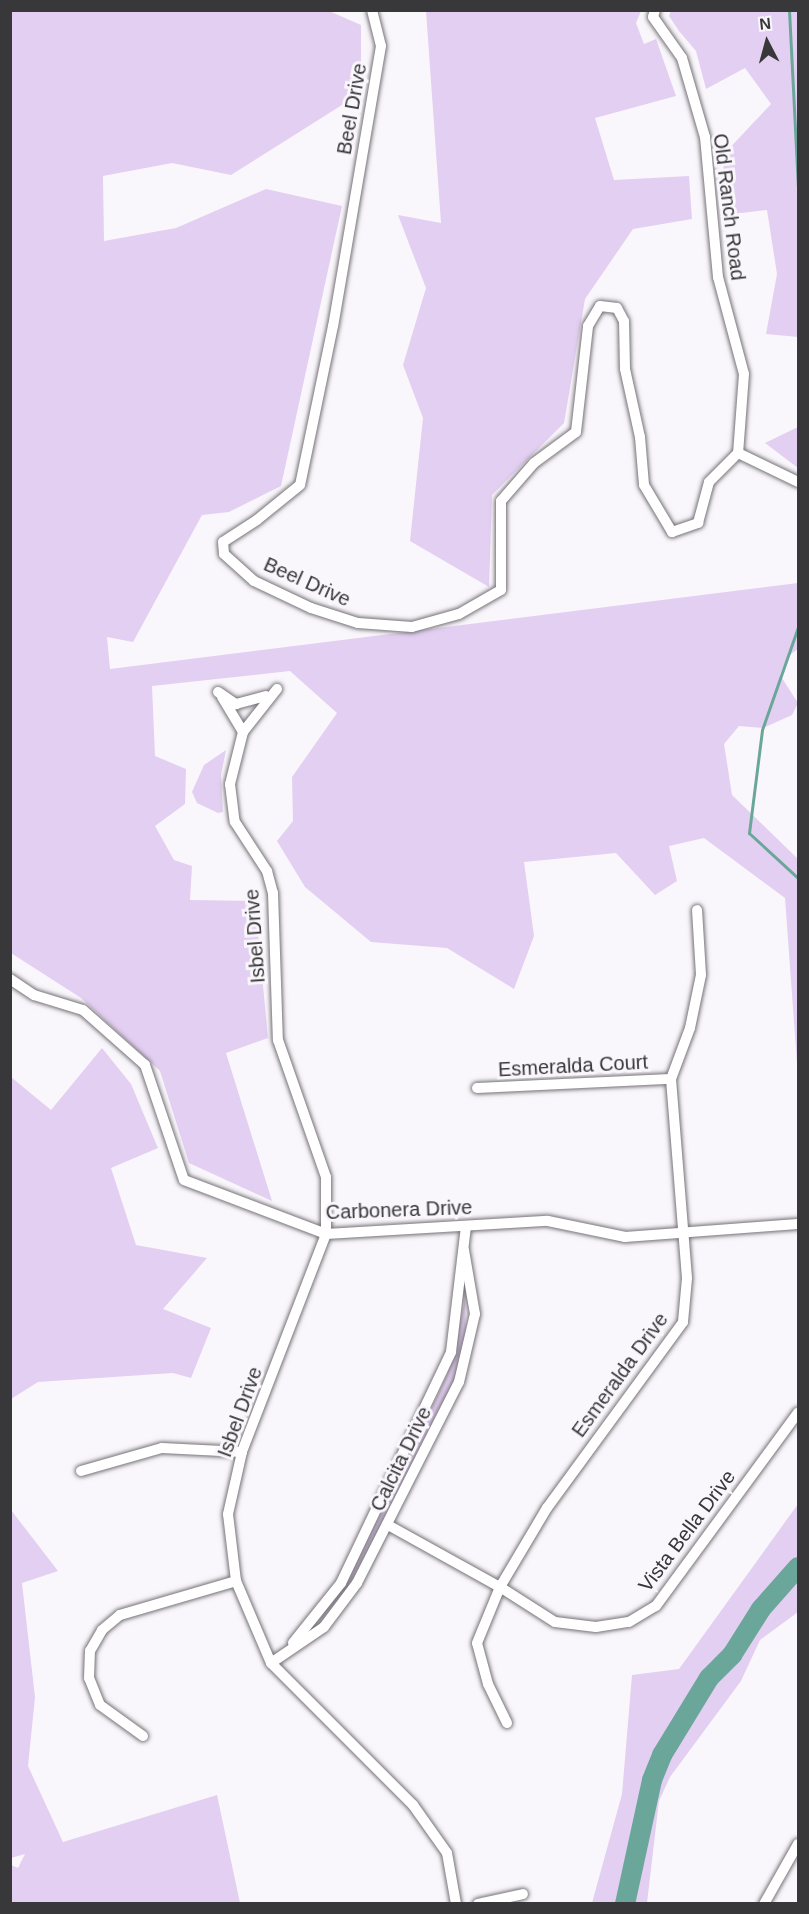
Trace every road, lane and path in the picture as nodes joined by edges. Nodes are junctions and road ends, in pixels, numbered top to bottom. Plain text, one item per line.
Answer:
1 (372, 10) edge
2 (655, 10) edge
3 (738, 453) junction
4 (798, 482) edge
5 (243, 732) junction
6 (698, 910) dead end
7 (10, 979) edge
8 (671, 1079) junction
9 (477, 1088) dead end
10 (798, 1224) edge
11 (466, 1226) junction
12 (326, 1234) junction
13 (683, 1235) junction
14 (464, 1250) junction
15 (798, 1413) edge
16 (242, 1452) junction
17 (81, 1471) dead end
18 (388, 1525) junction
19 (236, 1581) junction
20 (500, 1587) junction
21 (287, 1650) junction
22 (271, 1663) junction
23 (507, 1723) dead end
24 (143, 1736) dead end
25 (798, 1844) edge
26 (523, 1894) dead end
27 (456, 1904) edge
28 (478, 1904) edge
29 (764, 1904) edge

1 - 3 street, Beel Drive
2 - 3 street, Old Ranch Road
3 - 4 street
5 - 5 street
5 - 12 street, Isbel Drive
6 - 8 street, Esmeralda Drive
7 - 12 street, Carbonera Drive
8 - 9 street, Esmeralda Court
8 - 13 street, Esmeralda Drive
10 - 13 street, Carbonera Drive
11 - 12 street, Carbonera Drive
11 - 13 street, Carbonera Drive
11 - 14 street, Calcita Drive
12 - 16 street, Isbel Drive
13 - 20 street, Esmeralda Drive
14 - 18 street, Calcita Drive
14 - 21 street, Calcita Drive
15 - 20 street, Vista Bella Drive
16 - 17 street
16 - 19 street, Isbel Drive
18 - 20 street, Vista Bella Drive
18 - 21 street, Calcita Drive
19 - 22 street, Isbel Drive
19 - 24 street
20 - 23 street, Esmeralda Drive
21 - 22 street, Calcita Drive
22 - 27 street, Isbel Drive
25 - 29 street
26 - 28 street

